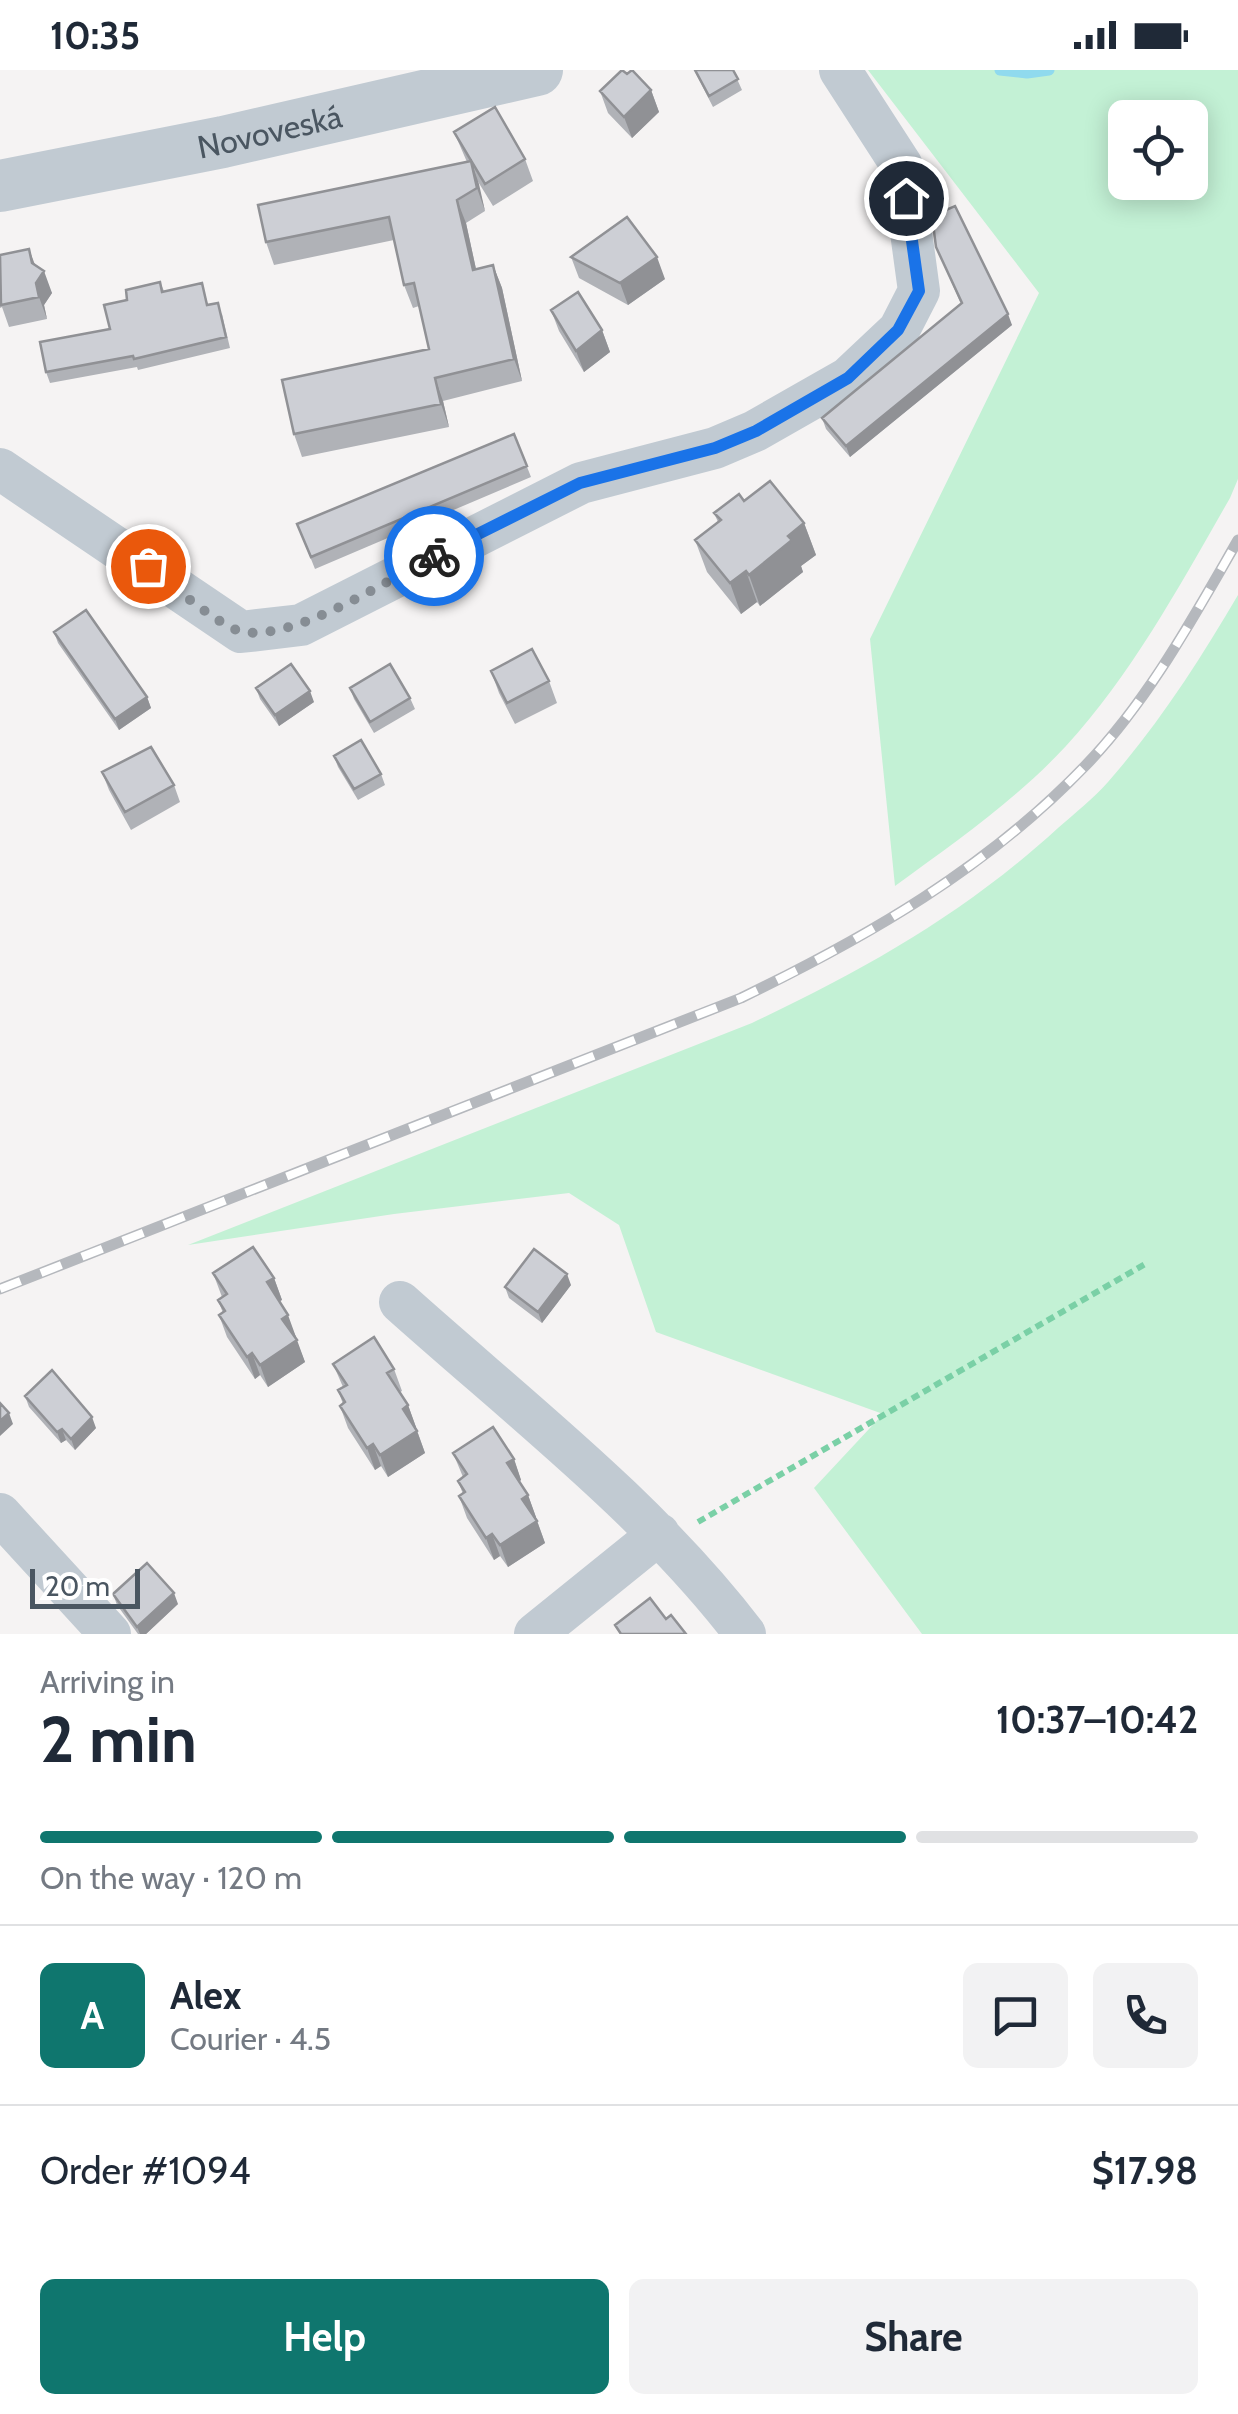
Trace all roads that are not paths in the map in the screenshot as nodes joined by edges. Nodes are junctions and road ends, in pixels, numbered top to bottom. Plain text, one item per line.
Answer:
1 (537, 70) edge
2 (840, 70) edge
3 (0, 186) edge
4 (0, 469) edge
5 (400, 1302) dead end
6 (0, 1514) edge
7 (659, 1534) junction
8 (110, 1634) edge
9 (535, 1634) edge
10 (745, 1634) edge

1 - 3 street, Novoveská
2 - 4 street
5 - 7 street
6 - 8 street
7 - 9 street
7 - 10 street

